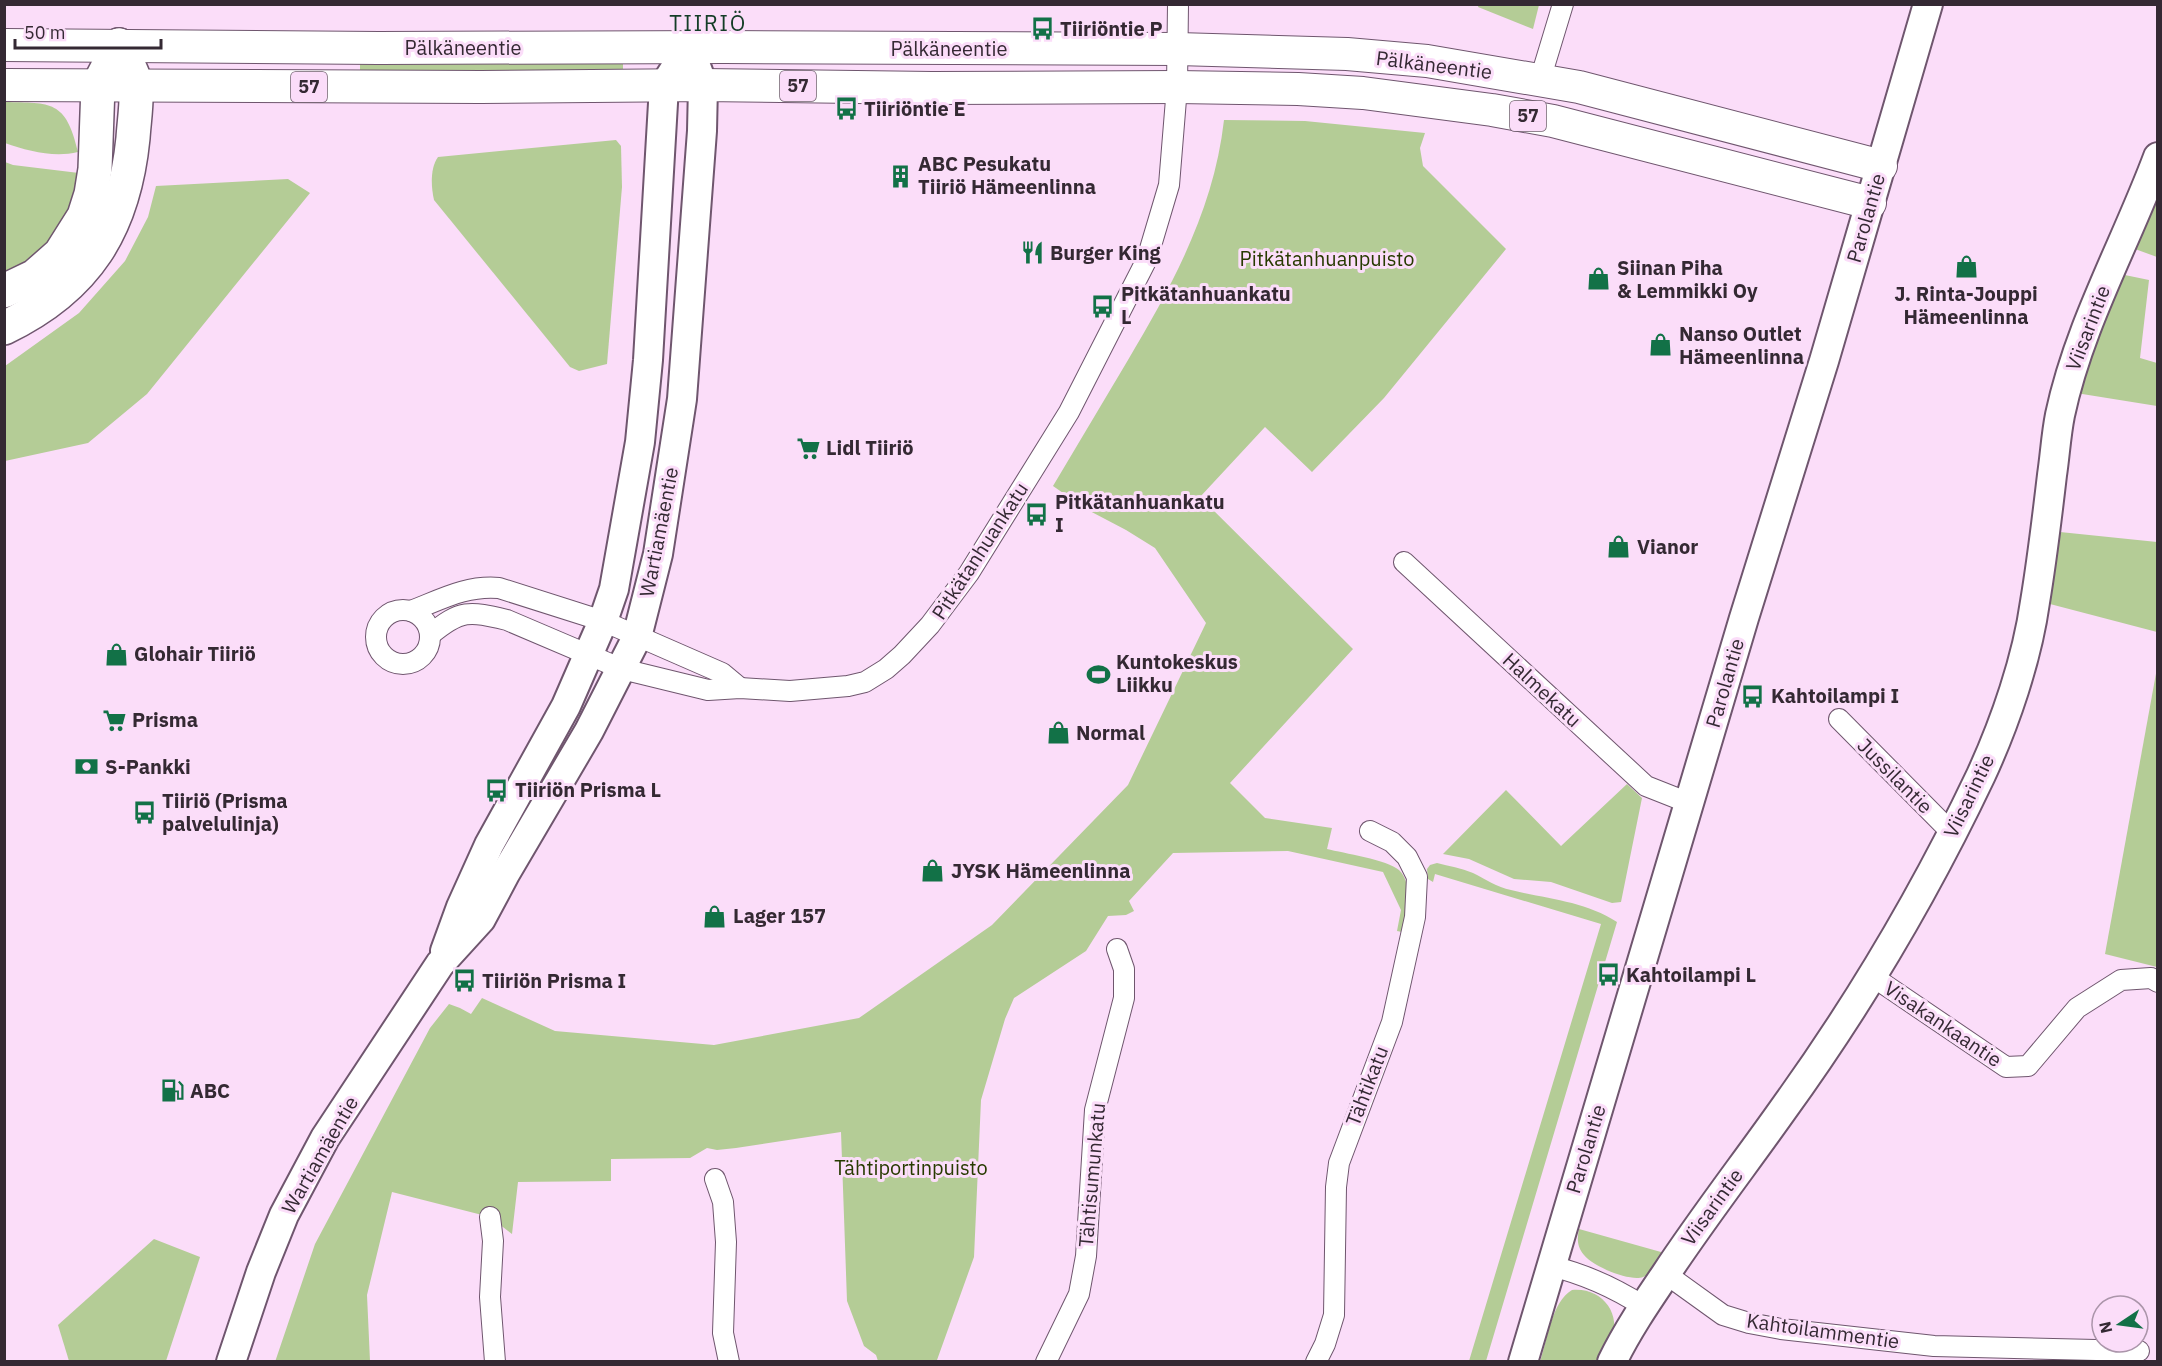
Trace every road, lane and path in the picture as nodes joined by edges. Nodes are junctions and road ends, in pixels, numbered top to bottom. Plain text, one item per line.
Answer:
1 (1178, 4) edge
2 (1563, 4) edge
3 (1928, 4) edge
4 (4, 45) edge
5 (119, 45) junction
6 (689, 47) junction
7 (1178, 49) junction
8 (1540, 80) junction
9 (4, 85) edge
10 (703, 85) junction
11 (98, 86) junction
12 (136, 86) junction
13 (664, 86) junction
14 (1177, 87) junction
15 (2157, 157) edge
16 (1881, 166) junction
17 (1870, 203) junction
18 (4, 291) edge
19 (4, 328) edge
20 (1404, 562) dead end
21 (411, 611) junction
22 (603, 621) junction
23 (430, 635) junction
24 (637, 637) junction
25 (588, 655) junction
26 (622, 669) junction
27 (740, 688) junction
28 (1839, 719) dead end
29 (1689, 802) junction
30 (1370, 831) dead end
31 (1952, 833) junction
32 (1117, 949) dead end
33 (440, 964) junction
34 (1872, 976) junction
35 (2157, 982) edge
36 (715, 1179) dead end
37 (490, 1217) dead end
38 (1551, 1266) junction
39 (1666, 1274) junction
40 (1643, 1306) junction
41 (2090, 1350) edge
42 (231, 1362) edge
43 (495, 1362) edge
44 (729, 1362) edge
45 (1046, 1362) edge
46 (1316, 1362) edge
47 (1523, 1362) edge
48 (1612, 1362) edge

1 - 7 street, Pitkätanhuankatu
2 - 8 street
3 - 16 main road, Parolantie
4 - 5 main road, Pälkäneentie / 57
5 - 6 main road, Pälkäneentie / 57
5 - 11 highway
5 - 12 highway
6 - 7 main road, Pälkäneentie / 57
6 - 10 main road, Wartiamäentie
6 - 13 main road
7 - 8 main road, Pälkäneentie / 57
7 - 14 street, Pitkätanhuankatu
8 - 16 main road, Pälkäneentie / 57
9 - 11 main road, Pälkäneentie / 57
10 - 13 main road, Pälkäneentie / 57
10 - 14 main road, Pälkäneentie / 57
10 - 24 main road, Wartiamäentie
11 - 12 main road, Pälkäneentie / 57
11 - 18 highway
12 - 13 main road, Pälkäneentie / 57
12 - 19 highway
13 - 22 main road, Wartiamäentie
14 - 17 main road, Pälkäneentie / 57
14 - 27 street, Pitkätanhuankatu
15 - 31 main road, Viisarintie
16 - 17 main road, Parolantie
17 - 29 main road, Parolantie
20 - 29 street, Halmekatu
21 - 22 street
21 - 23 street
21 - 23 street
22 - 24 street
22 - 25 main road, Wartiamäentie
23 - 25 street, Pitkätanhuankatu
24 - 26 main road, Wartiamäentie
24 - 27 street
25 - 26 street, Pitkätanhuankatu
25 - 33 main road, Wartiamäentie
26 - 27 street, Pitkätanhuankatu
26 - 33 main road, Wartiamäentie
28 - 31 street, Jussilantie
29 - 38 main road, Parolantie
30 - 46 street, Tähtikatu
31 - 34 main road, Viisarintie
32 - 45 street, Tähtisumunkatu
33 - 42 main road, Wartiamäentie
34 - 35 street, Visakankaantie
34 - 39 main road, Viisarintie
36 - 44 street
37 - 43 street
38 - 40 street
38 - 47 main road, Parolantie
39 - 40 main road, Viisarintie
39 - 41 street, Kahtoilammentie
40 - 48 main road, Viisarintie

